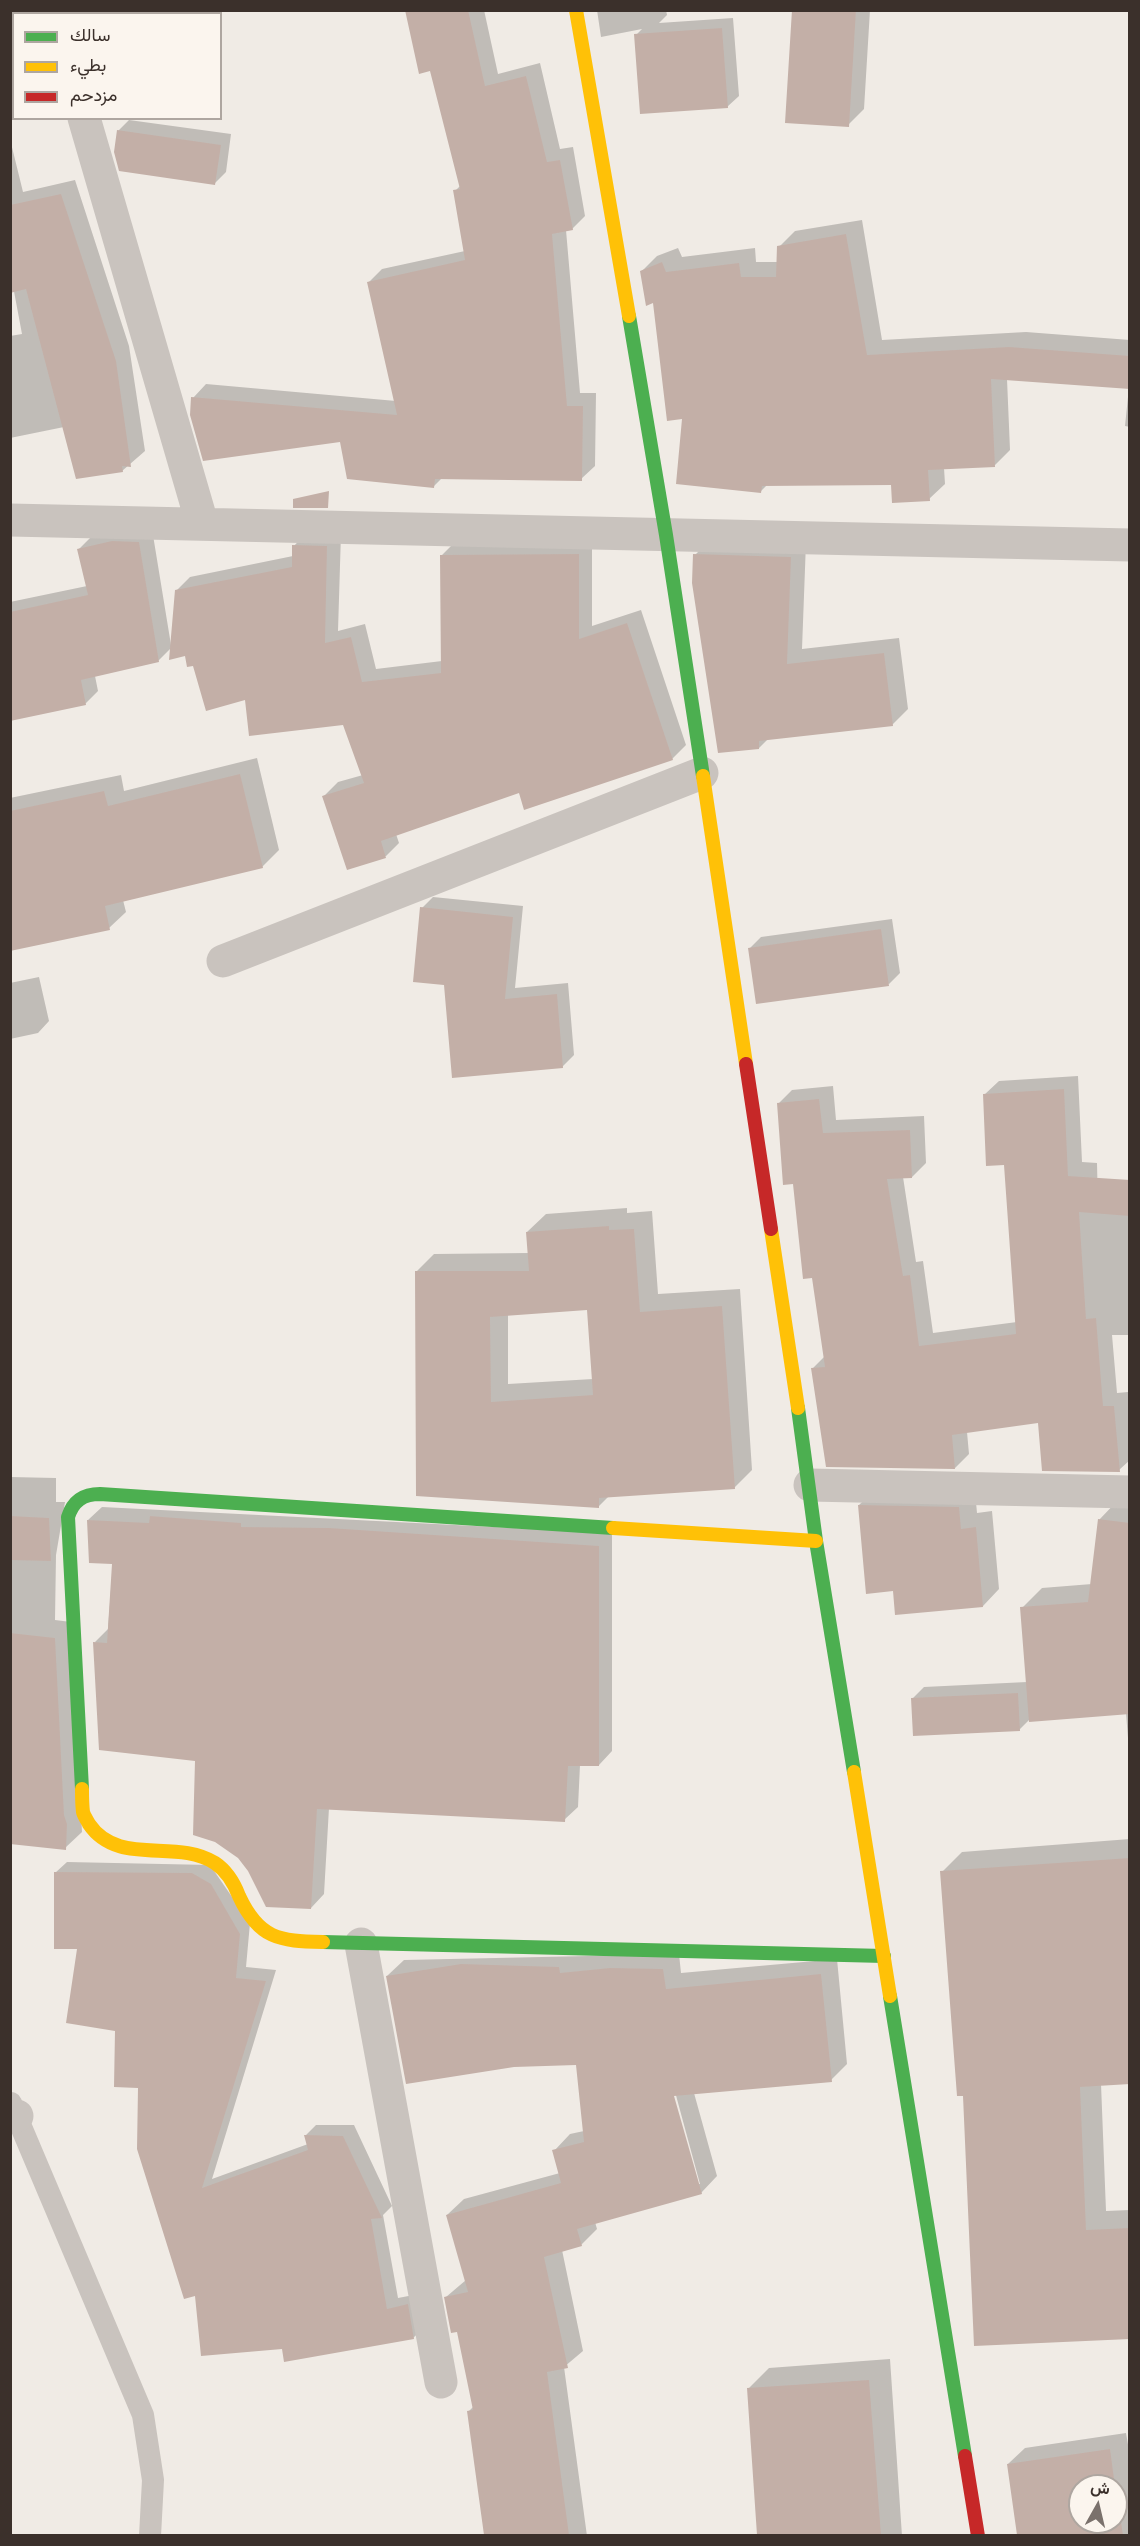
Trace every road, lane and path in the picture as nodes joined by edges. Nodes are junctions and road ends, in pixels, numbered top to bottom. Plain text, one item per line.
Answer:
1 (576, 10) edge
2 (85, 120) edge
3 (10, 520) edge
4 (202, 524) junction
5 (666, 535) junction
6 (1130, 544) edge
7 (702, 773) junction
8 (223, 961) dead end
9 (810, 1485) junction
10 (1130, 1492) edge
11 (816, 1540) junction
12 (361, 1944) junction
13 (884, 1956) junction
14 (13, 2111) edge
15 (441, 2382) dead end
16 (150, 2535) edge
17 (978, 2535) edge

1 - 5 street
2 - 4 street
3 - 4 street
4 - 5 street
5 - 6 street
5 - 7 street
7 - 8 street
7 - 9 street
9 - 10 street
9 - 11 street
11 - 12 street
11 - 13 street
12 - 13 street
12 - 15 street
13 - 17 street
14 - 16 lane

